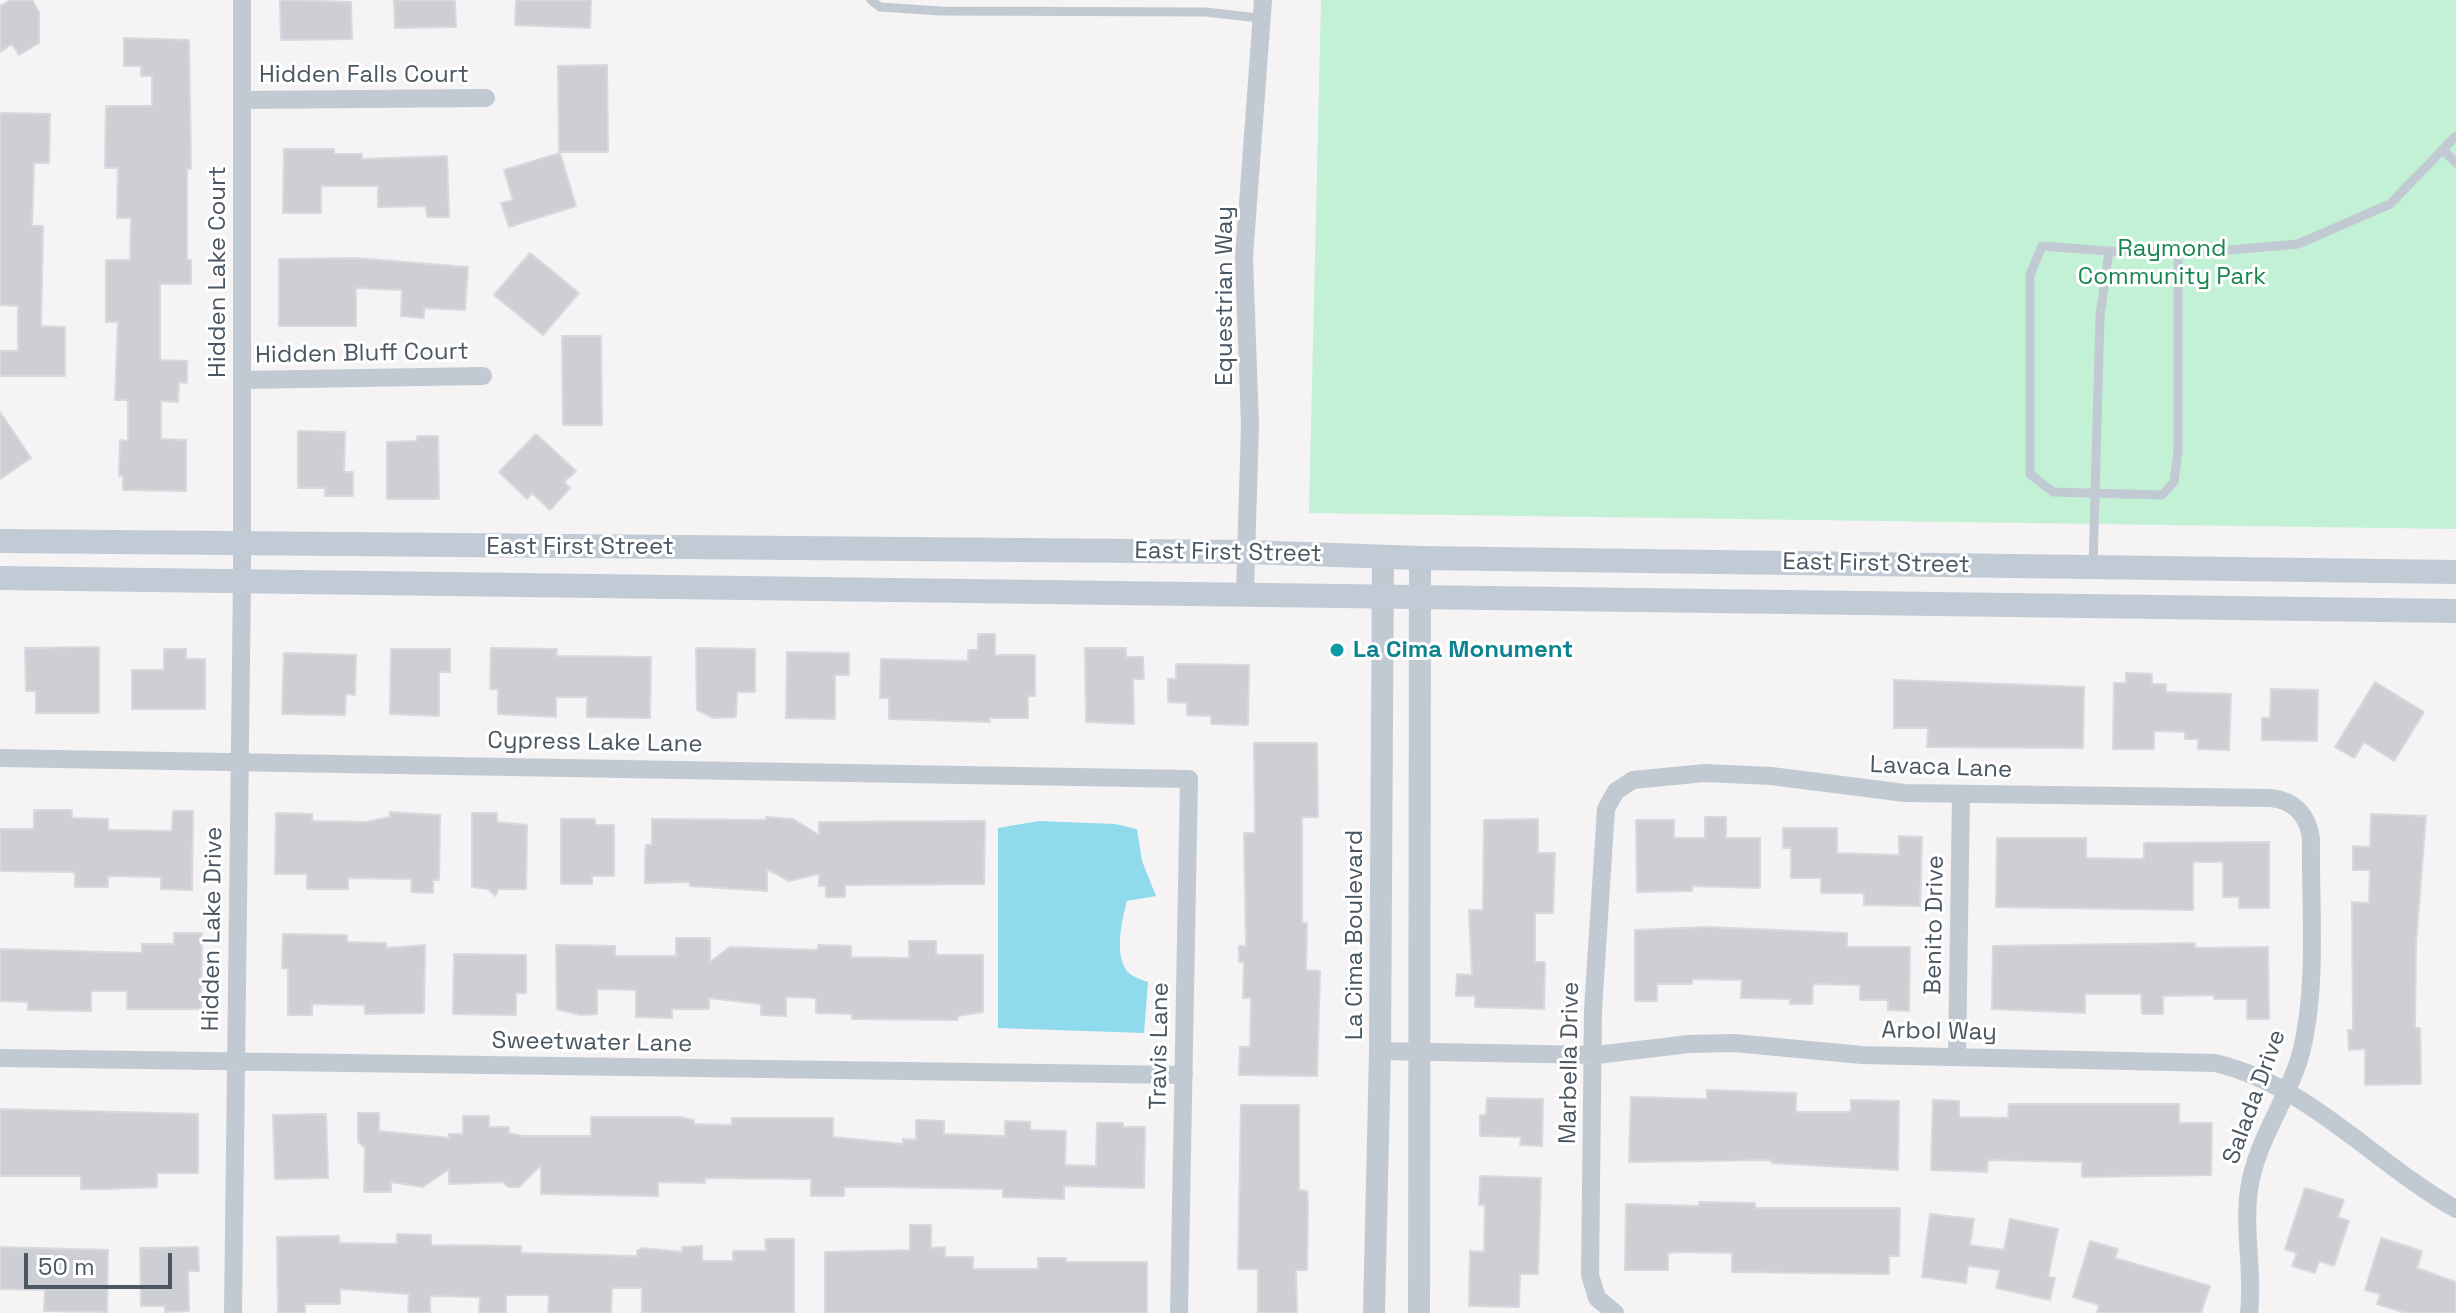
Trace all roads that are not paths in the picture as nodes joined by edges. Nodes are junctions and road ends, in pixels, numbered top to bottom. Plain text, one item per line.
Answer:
1 (242, 0) edge
2 (871, 0) edge
3 (1261, 9) edge
4 (486, 98) dead end
5 (242, 100) junction
6 (2456, 136) edge
7 (2443, 150) junction
8 (2456, 163) edge
9 (2109, 251) junction
10 (2178, 253) junction
11 (483, 376) dead end
12 (242, 380) junction
13 (2095, 493) junction
14 (0, 541) edge
15 (242, 545) junction
16 (1248, 552) junction
17 (1383, 557) junction
18 (1420, 558) junction
19 (2093, 567) junction
20 (2456, 572) edge
21 (0, 578) edge
22 (242, 580) junction
23 (1245, 592) junction
24 (1382, 596) junction
25 (1422, 598) junction
26 (2456, 611) edge
27 (0, 758) edge
28 (240, 760) junction
29 (1189, 779) joint
30 (1961, 794) junction
31 (2295, 806) joint
32 (1605, 816) joint
33 (1380, 1051) junction
34 (1418, 1051) junction
35 (1593, 1055) junction
36 (1957, 1057) junction
37 (0, 1058) edge
38 (236, 1062) junction
39 (1184, 1075) junction
40 (2287, 1090) junction
41 (2456, 1209) edge
42 (1610, 1310) edge
43 (233, 1313) edge
44 (1179, 1313) edge
45 (1374, 1313) edge
46 (1419, 1313) edge
47 (2249, 1313) edge

1 - 5 street, Hidden Lake Court
2 - 3 lane
3 - 16 street, Equestrian Way
4 - 5 street, Hidden Falls Court
5 - 12 street, Hidden Lake Court
6 - 7 lane
7 - 8 lane
7 - 10 lane
9 - 10 lane
9 - 13 lane
9 - 13 lane
10 - 13 lane
11 - 12 street, Hidden Bluff Court
12 - 15 street, Hidden Lake Court
13 - 19 lane
14 - 15 main road, East First Street
15 - 16 main road, East First Street
15 - 22 street, Hidden Lake Drive
16 - 17 main road, East First Street
16 - 23 street, Equestrian Way
17 - 18 main road, East First Street
17 - 24 street, La Cima Boulevard
18 - 19 main road, East First Street
18 - 25 street
19 - 20 main road, East First Street
21 - 22 main road, East First Street
22 - 23 main road, East First Street
22 - 28 street, Hidden Lake Drive
23 - 24 main road, East First Street
24 - 25 main road, East First Street
24 - 33 street, La Cima Boulevard
25 - 26 main road, East First Street
25 - 34 street
27 - 28 street, Cypress Lake Lane
28 - 29 street, Cypress Lake Lane
28 - 38 street, Hidden Lake Drive
29 - 39 street, Travis Lane
30 - 31 street, Lavaca Lane
30 - 32 street, Lavaca Lane
30 - 36 street, Benito Drive
31 - 40 street, Salada Drive
32 - 35 street, Marbella Drive
33 - 34 street, Arbol Way
33 - 45 street, La Cima Boulevard
34 - 35 street, Arbol Way
34 - 46 street
35 - 36 street, Arbol Way
35 - 42 street, Marbella Drive
36 - 40 street, Arbol Way
37 - 38 street, Sweetwater Lane
38 - 39 street, Sweetwater Lane
38 - 43 street, Hidden Lake Drive
39 - 44 street, Travis Lane
40 - 41 street, Arbol Way
40 - 47 street, Salada Drive

